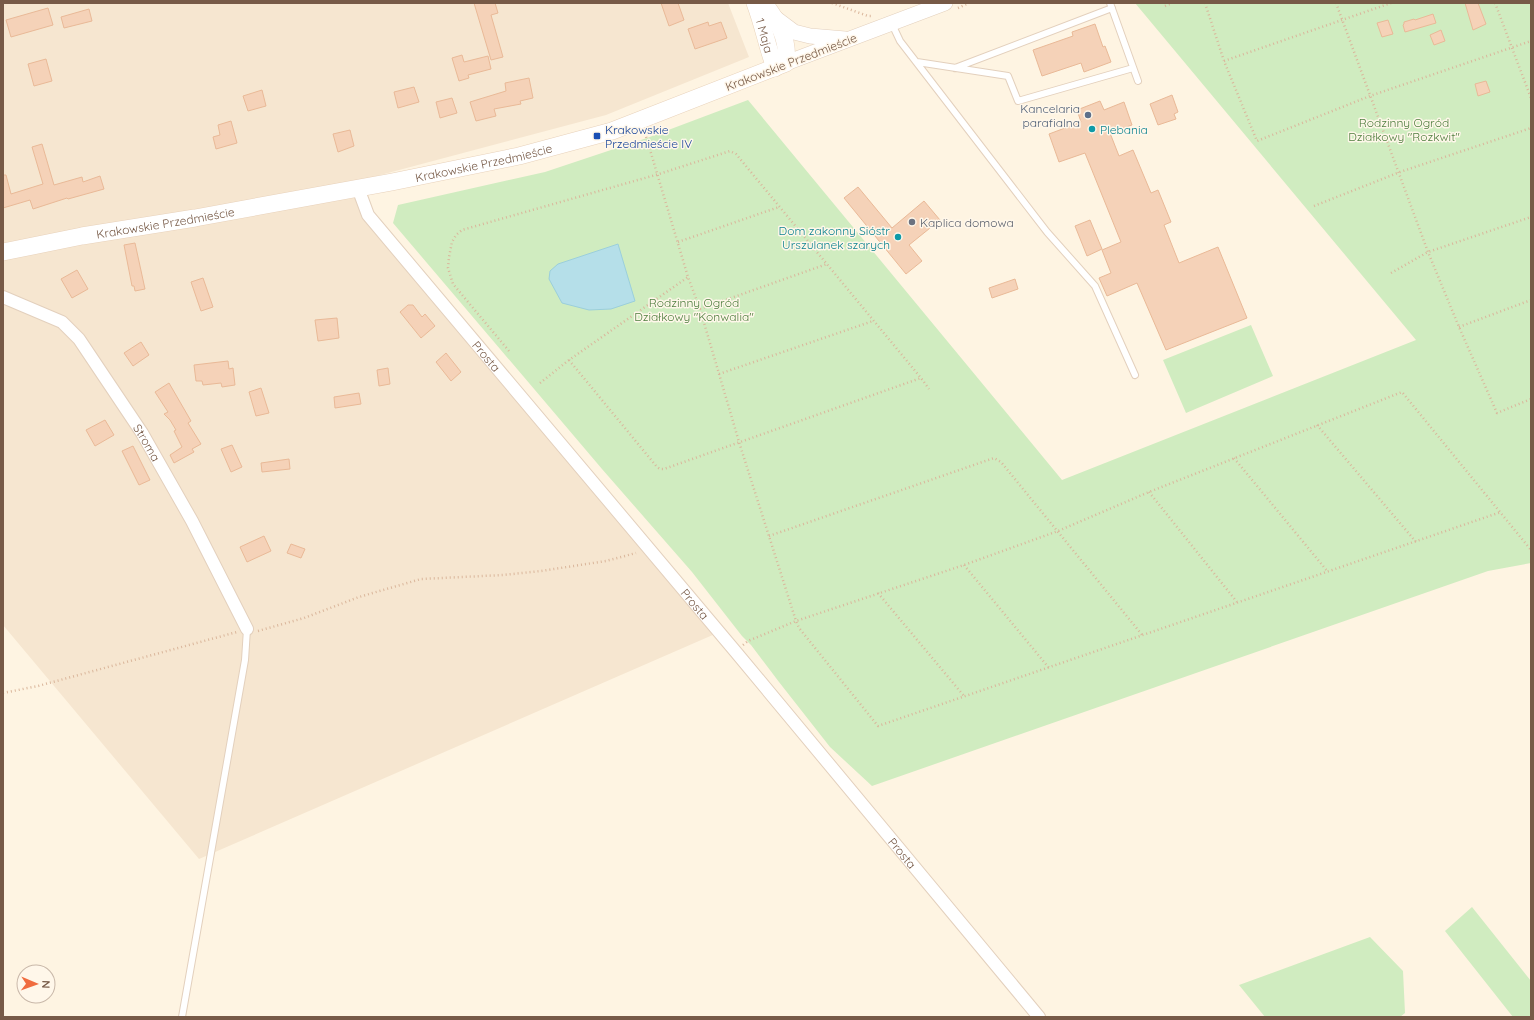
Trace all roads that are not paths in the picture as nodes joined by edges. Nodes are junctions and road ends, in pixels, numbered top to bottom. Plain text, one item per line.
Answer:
1 (755, 3) edge
2 (764, 3) edge
3 (945, 3) edge
4 (1111, 6) edge
5 (774, 17) junction
6 (892, 24) junction
7 (848, 40) junction
8 (917, 62) junction
9 (781, 66) junction
10 (954, 68) junction
11 (1133, 68) junction
12 (1138, 81) dead end
13 (358, 188) junction
14 (3, 252) edge
15 (3, 297) edge
16 (1135, 375) dead end
17 (247, 631) joint
18 (182, 1017) edge
19 (1039, 1017) edge

1 - 9 main road, 1 Maja
2 - 5 main road, 1 Maja
3 - 6 street, Krakowskie Przedmieście
4 - 10 lane
4 - 11 lane
5 - 7 street, 1 Maja
5 - 9 main road, 1 Maja
6 - 7 street, Krakowskie Przedmieście
6 - 8 lane
7 - 9 street, Krakowskie Przedmieście
8 - 10 lane
8 - 16 lane
9 - 13 main road, Krakowskie Przedmieście
10 - 11 lane
11 - 12 lane
13 - 14 main road, Krakowskie Przedmieście
13 - 19 street, Prosta
15 - 17 street, Stroma
17 - 18 lane

